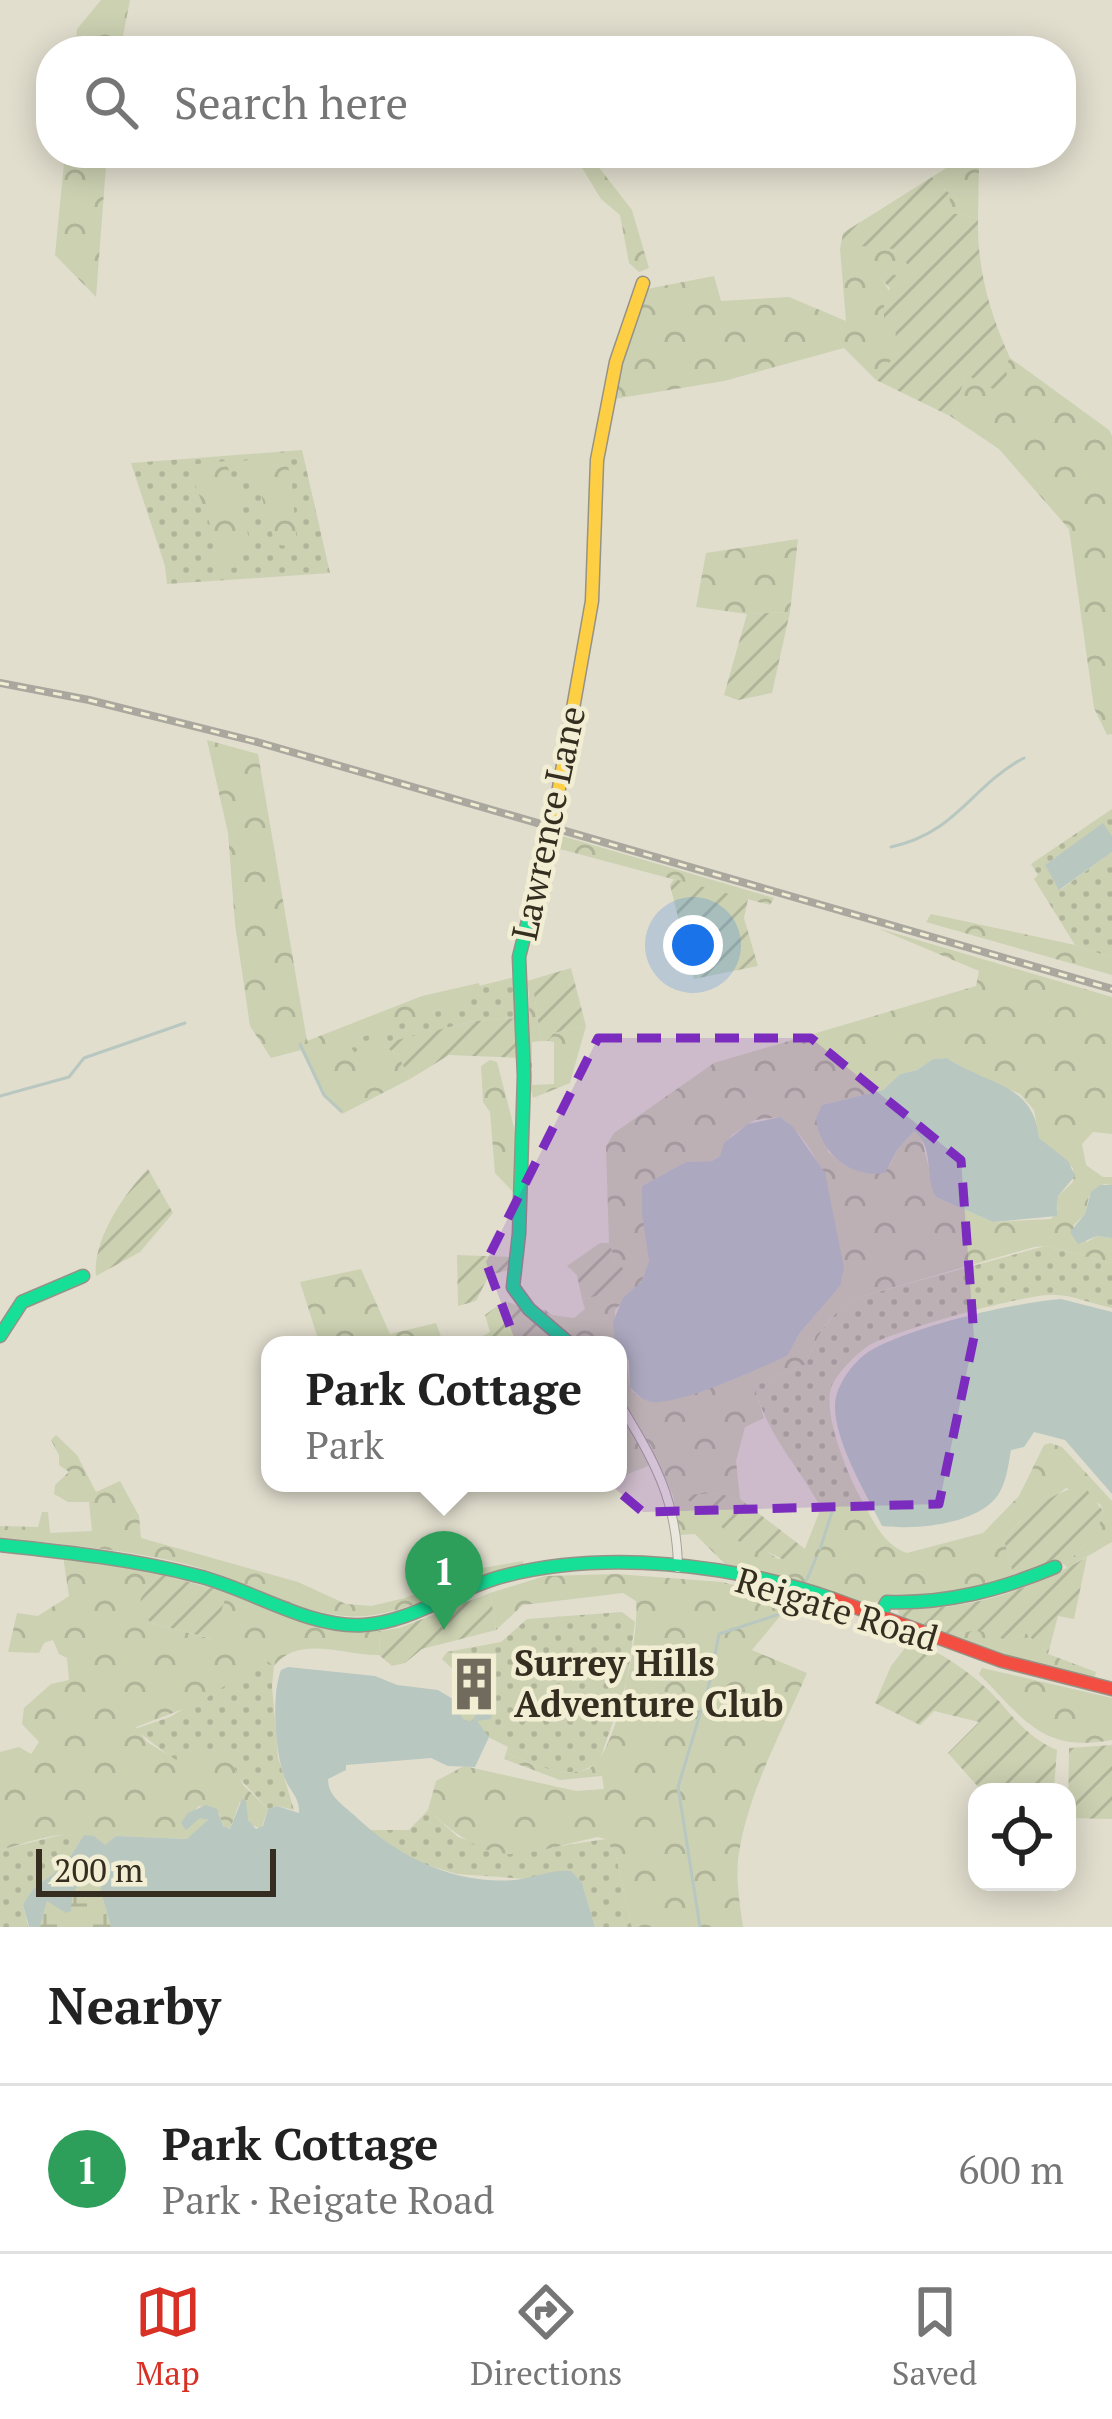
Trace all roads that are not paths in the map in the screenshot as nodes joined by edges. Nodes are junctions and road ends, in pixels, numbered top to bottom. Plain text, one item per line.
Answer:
1 (643, 283) dead end
2 (83, 1276) dead end
3 (0, 1336) edge
4 (562, 1336) edge
5 (627, 1417) edge
6 (0, 1545) edge
7 (1055, 1567) dead end
8 (678, 1568) junction
9 (879, 1616) junction
10 (1112, 1689) edge

1 - 4 street, Lawrence Lane, bridge
2 - 3 street
5 - 8 street
6 - 8 street, Reigate Road
7 - 9 street
8 - 9 street, Reigate Road
9 - 10 street, Reigate Road

